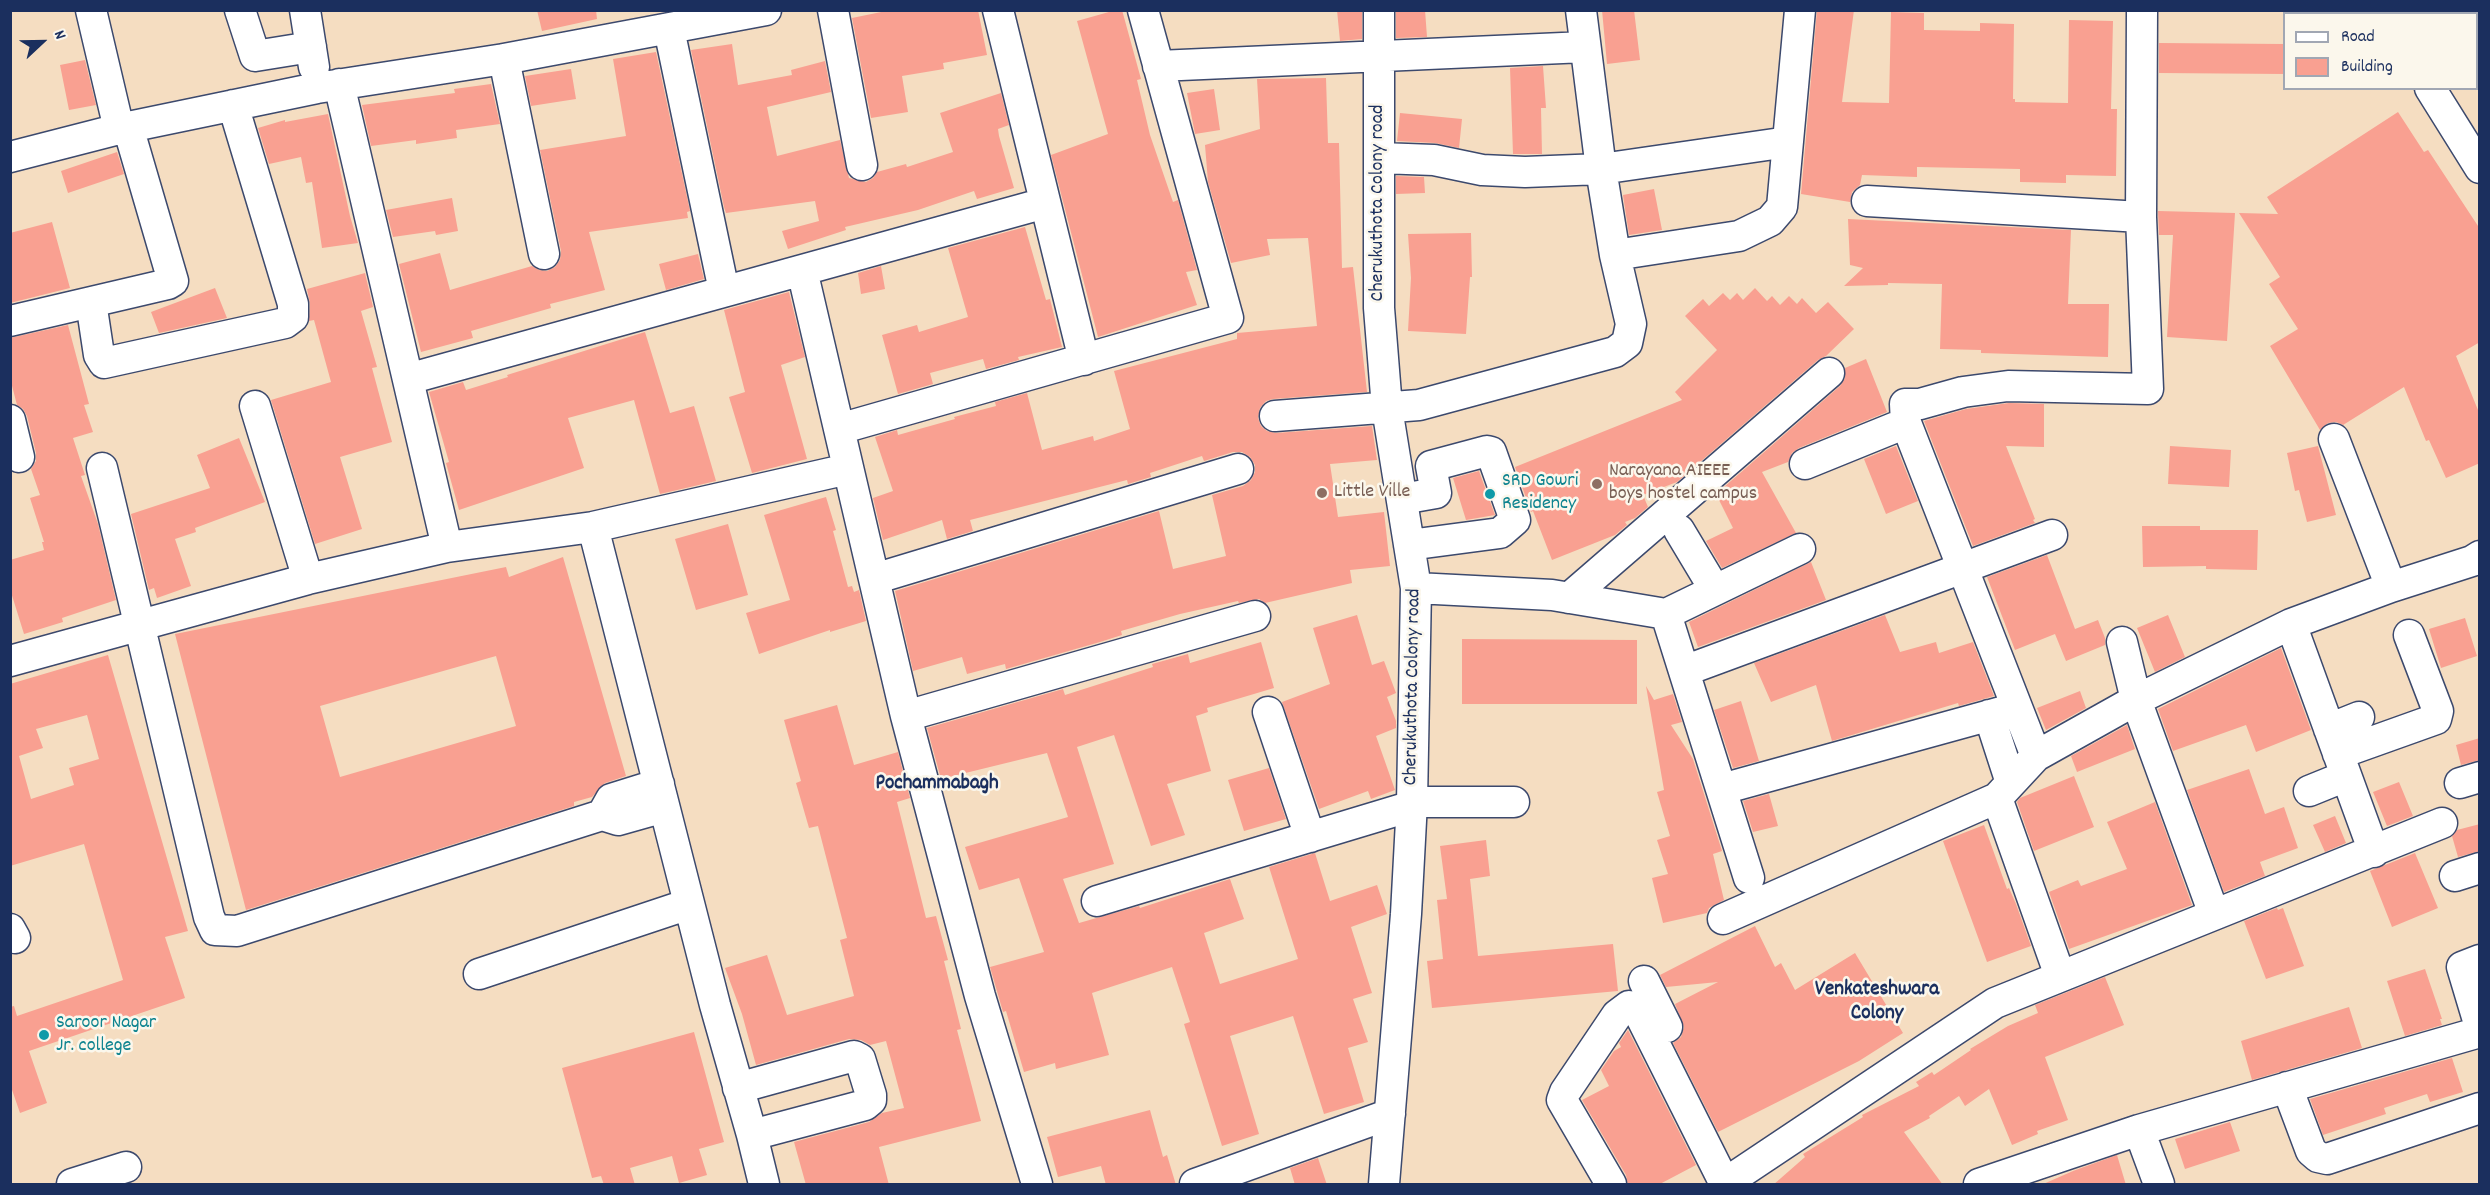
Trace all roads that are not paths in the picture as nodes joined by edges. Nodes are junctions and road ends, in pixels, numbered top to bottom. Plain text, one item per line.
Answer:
1 (91, 10) edge
2 (240, 10) edge
3 (305, 10) edge
4 (766, 10) edge
5 (833, 10) edge
6 (998, 10) edge
7 (1143, 10) edge
8 (1379, 10) edge
9 (1581, 10) edge
10 (1800, 10) edge
11 (2142, 10) edge
12 (669, 29) junction
13 (310, 47) junction
14 (1585, 47) junction
15 (255, 56) junction
16 (1380, 56) junction
17 (504, 59) junction
18 (1158, 66) junction
19 (328, 86) junction
20 (2431, 90) edge
21 (268, 98) junction
22 (233, 105) junction
23 (123, 128) junction
24 (1788, 142) junction
25 (10, 157) edge
26 (1380, 158) junction
27 (862, 165) dead end
28 (2480, 168) edge
29 (1601, 169) junction
30 (1867, 201) dead end
31 (1045, 203) junction
32 (2141, 217) junction
33 (544, 254) dead end
34 (1615, 255) junction
35 (802, 270) junction
36 (724, 291) junction
37 (90, 302) junction
38 (10, 321) edge
39 (1084, 360) junction
40 (1828, 373) dead end
41 (408, 379) junction
42 (255, 406) dead end
43 (1387, 408) junction
44 (1275, 416) dead end
45 (10, 420) edge
46 (1906, 423) junction
47 (839, 429) junction
48 (2334, 439) dead end
49 (19, 457) dead end
50 (1805, 464) dead end
51 (102, 468) dead end
52 (848, 468) junction
53 (1238, 469) dead end
54 (1402, 499) junction
55 (593, 527) junction
56 (1679, 530) dead end
57 (2052, 535) dead end
58 (1409, 545) junction
59 (447, 547) junction
60 (1800, 549) dead end
61 (2477, 561) edge
62 (1962, 568) junction
63 (308, 579) junction
64 (874, 579) junction
65 (2391, 587) junction
66 (1416, 588) junction
67 (1715, 590) junction
68 (1569, 598) junction
69 (1666, 614) junction
70 (1255, 616) dead end
71 (2291, 624) junction
72 (140, 626) junction
73 (2409, 635) dead end
74 (2122, 642) dead end
75 (10, 661) edge
76 (1684, 671) junction
77 (2136, 700) junction
78 (2002, 711) junction
79 (1269, 712) dead end
80 (906, 717) junction
81 (2348, 740) junction
82 (2036, 756) junction
83 (1722, 789) junction
84 (2004, 790) junction
85 (2309, 791) dead end
86 (662, 796) junction
87 (1514, 802) dead end
88 (1412, 804) junction
89 (2442, 824) dead end
90 (1310, 837) junction
91 (2374, 852) junction
92 (1749, 879) dead end
93 (1097, 901) dead end
94 (689, 904) junction
95 (2214, 914) junction
96 (1723, 919) dead end
97 (2471, 963) edge
98 (479, 974) dead end
99 (2060, 976) junction
100 (1644, 981) dead end
101 (2480, 1027) edge
102 (2480, 1032) edge
103 (2287, 1087) junction
104 (738, 1088) junction
105 (2480, 1108) edge
106 (1390, 1114) junction
107 (2139, 1130) junction
108 (752, 1135) junction
109 (126, 1167) dead end
110 (2054, 1173) edge
111 (1730, 1180) edge
112 (72, 1185) edge
113 (764, 1185) edge
114 (1037, 1185) edge
115 (1195, 1185) edge
116 (1384, 1185) edge
117 (1611, 1185) edge
118 (1979, 1185) edge
119 (2159, 1185) edge

1 - 23 street
2 - 15 street
3 - 13 street
4 - 12 street
5 - 27 street
6 - 31 street
7 - 18 street
8 - 16 street, Cherukuthota Colony road
9 - 14 street
10 - 24 street
11 - 32 street
12 - 17 street
12 - 36 street
13 - 15 street
13 - 19 street
14 - 16 street
14 - 29 street
15 - 21 street
16 - 18 street
16 - 26 street, Cherukuthota Colony road
17 - 19 street
17 - 33 street
18 - 39 street
19 - 21 street
19 - 41 street
20 - 28 street
21 - 22 street
22 - 23 street
22 - 37 street
23 - 25 street
23 - 37 street
24 - 29 street
24 - 34 street
26 - 29 street
26 - 43 street, Cherukuthota Colony road
29 - 34 street
30 - 32 street
31 - 35 street
31 - 39 street
32 - 46 street
34 - 43 street
35 - 36 street
35 - 47 street
36 - 41 street
37 - 38 street
39 - 47 street
40 - 68 street
41 - 59 street
42 - 63 street
43 - 44 street
43 - 54 street, Cherukuthota Colony road
45 - 49 street
46 - 50 street
46 - 62 street
47 - 52 street
48 - 65 street
51 - 72 street
52 - 55 street
52 - 64 street
53 - 64 street
54 - 58 street, Cherukuthota Colony road
54 - 58 street
55 - 59 street
55 - 86 street
56 - 67 street
57 - 62 street
58 - 66 street, Cherukuthota Colony road
59 - 63 street
60 - 67 street
61 - 65 street
62 - 76 street
62 - 78 street
63 - 72 street
64 - 80 street
65 - 71 street
66 - 68 street
66 - 88 street, Cherukuthota Colony road
67 - 69 street
68 - 69 street
69 - 76 street
70 - 80 street
71 - 77 street
71 - 81 street
72 - 75 street
72 - 86 street
73 - 81 street
74 - 77 street
76 - 83 street
77 - 82 street
77 - 95 street
78 - 82 street
78 - 83 street
78 - 84 street
79 - 90 street
80 - 114 street
81 - 85 street
81 - 91 street
82 - 84 street
83 - 92 street
84 - 96 street
84 - 99 street
86 - 94 street
87 - 88 street
88 - 90 street
88 - 106 street, Cherukuthota Colony road
89 - 91 street
90 - 93 street
91 - 95 street
94 - 98 street
94 - 104 street
95 - 99 street
97 - 101 street
99 - 111 street
100 - 111 street
102 - 103 street
103 - 105 street
103 - 107 street
104 - 108 street
104 - 108 street
106 - 115 street
106 - 116 street, Cherukuthota Colony road
107 - 110 street
107 - 119 street
108 - 113 street
109 - 112 street
110 - 118 street
111 - 117 street

